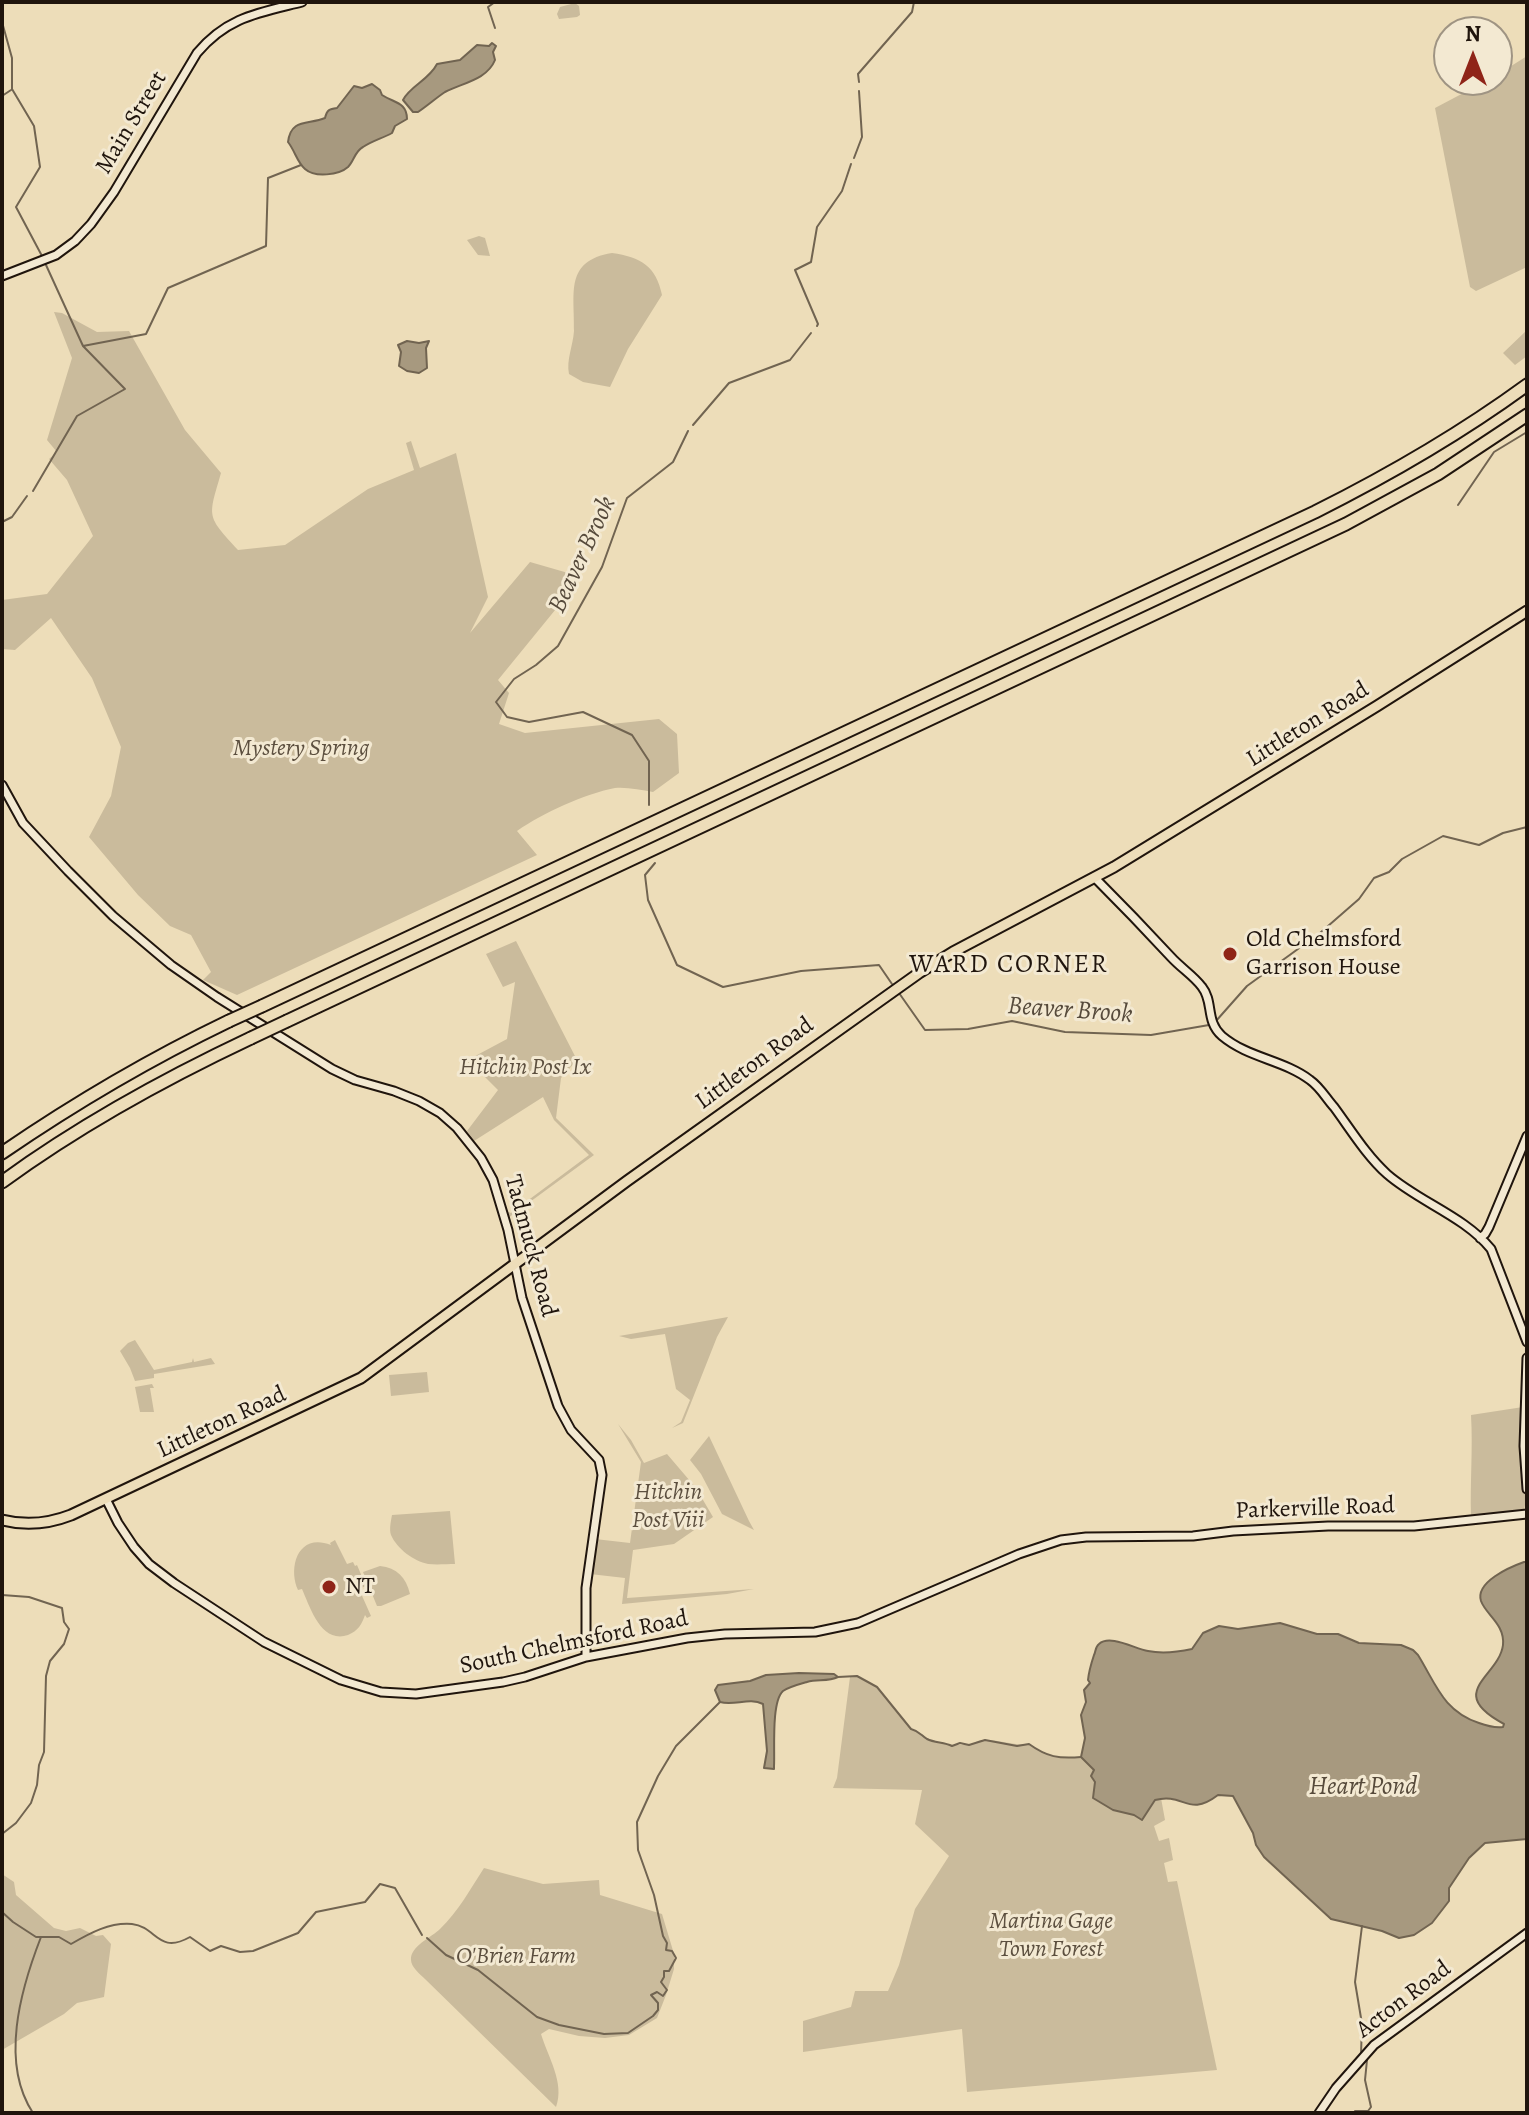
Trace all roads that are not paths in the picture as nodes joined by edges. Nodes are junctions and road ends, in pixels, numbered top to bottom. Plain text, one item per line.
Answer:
1 (302, 2) edge
2 (2, 276) edge
3 (1527, 385) edge
4 (1527, 415) edge
5 (1527, 611) edge
6 (2, 785) edge
7 (1095, 878) junction
8 (1527, 1136) edge
9 (2, 1153) edge
10 (2, 1182) edge
11 (1489, 1227) junction
12 (1480, 1238) junction
13 (1491, 1249) junction
14 (514, 1263) junction
15 (1527, 1342) edge
16 (1527, 1358) edge
17 (1527, 1489) edge
18 (106, 1499) junction
19 (1526, 1513) edge
20 (2, 1520) edge
21 (1105, 1537) joint
22 (586, 1657) junction
23 (1527, 1933) edge
24 (1319, 2113) edge

1 - 2 main road, Main Street
3 - 9 highway, bridge
4 - 10 highway, bridge
5 - 7 main road, Littleton Road
6 - 14 main road, Tadmuck Road
7 - 12 main road
7 - 14 main road, Littleton Road
8 - 11 main road
11 - 12 main road
11 - 13 main road
12 - 13 main road
13 - 15 main road
14 - 18 main road, Littleton Road
14 - 22 main road, Tadmuck Road
16 - 17 main road
18 - 20 main road, Littleton Road
18 - 22 main road, South Chelmsford Road
19 - 21 main road, Parkerville Road
21 - 22 main road, South Chelmsford Road
23 - 24 main road, Acton Road

